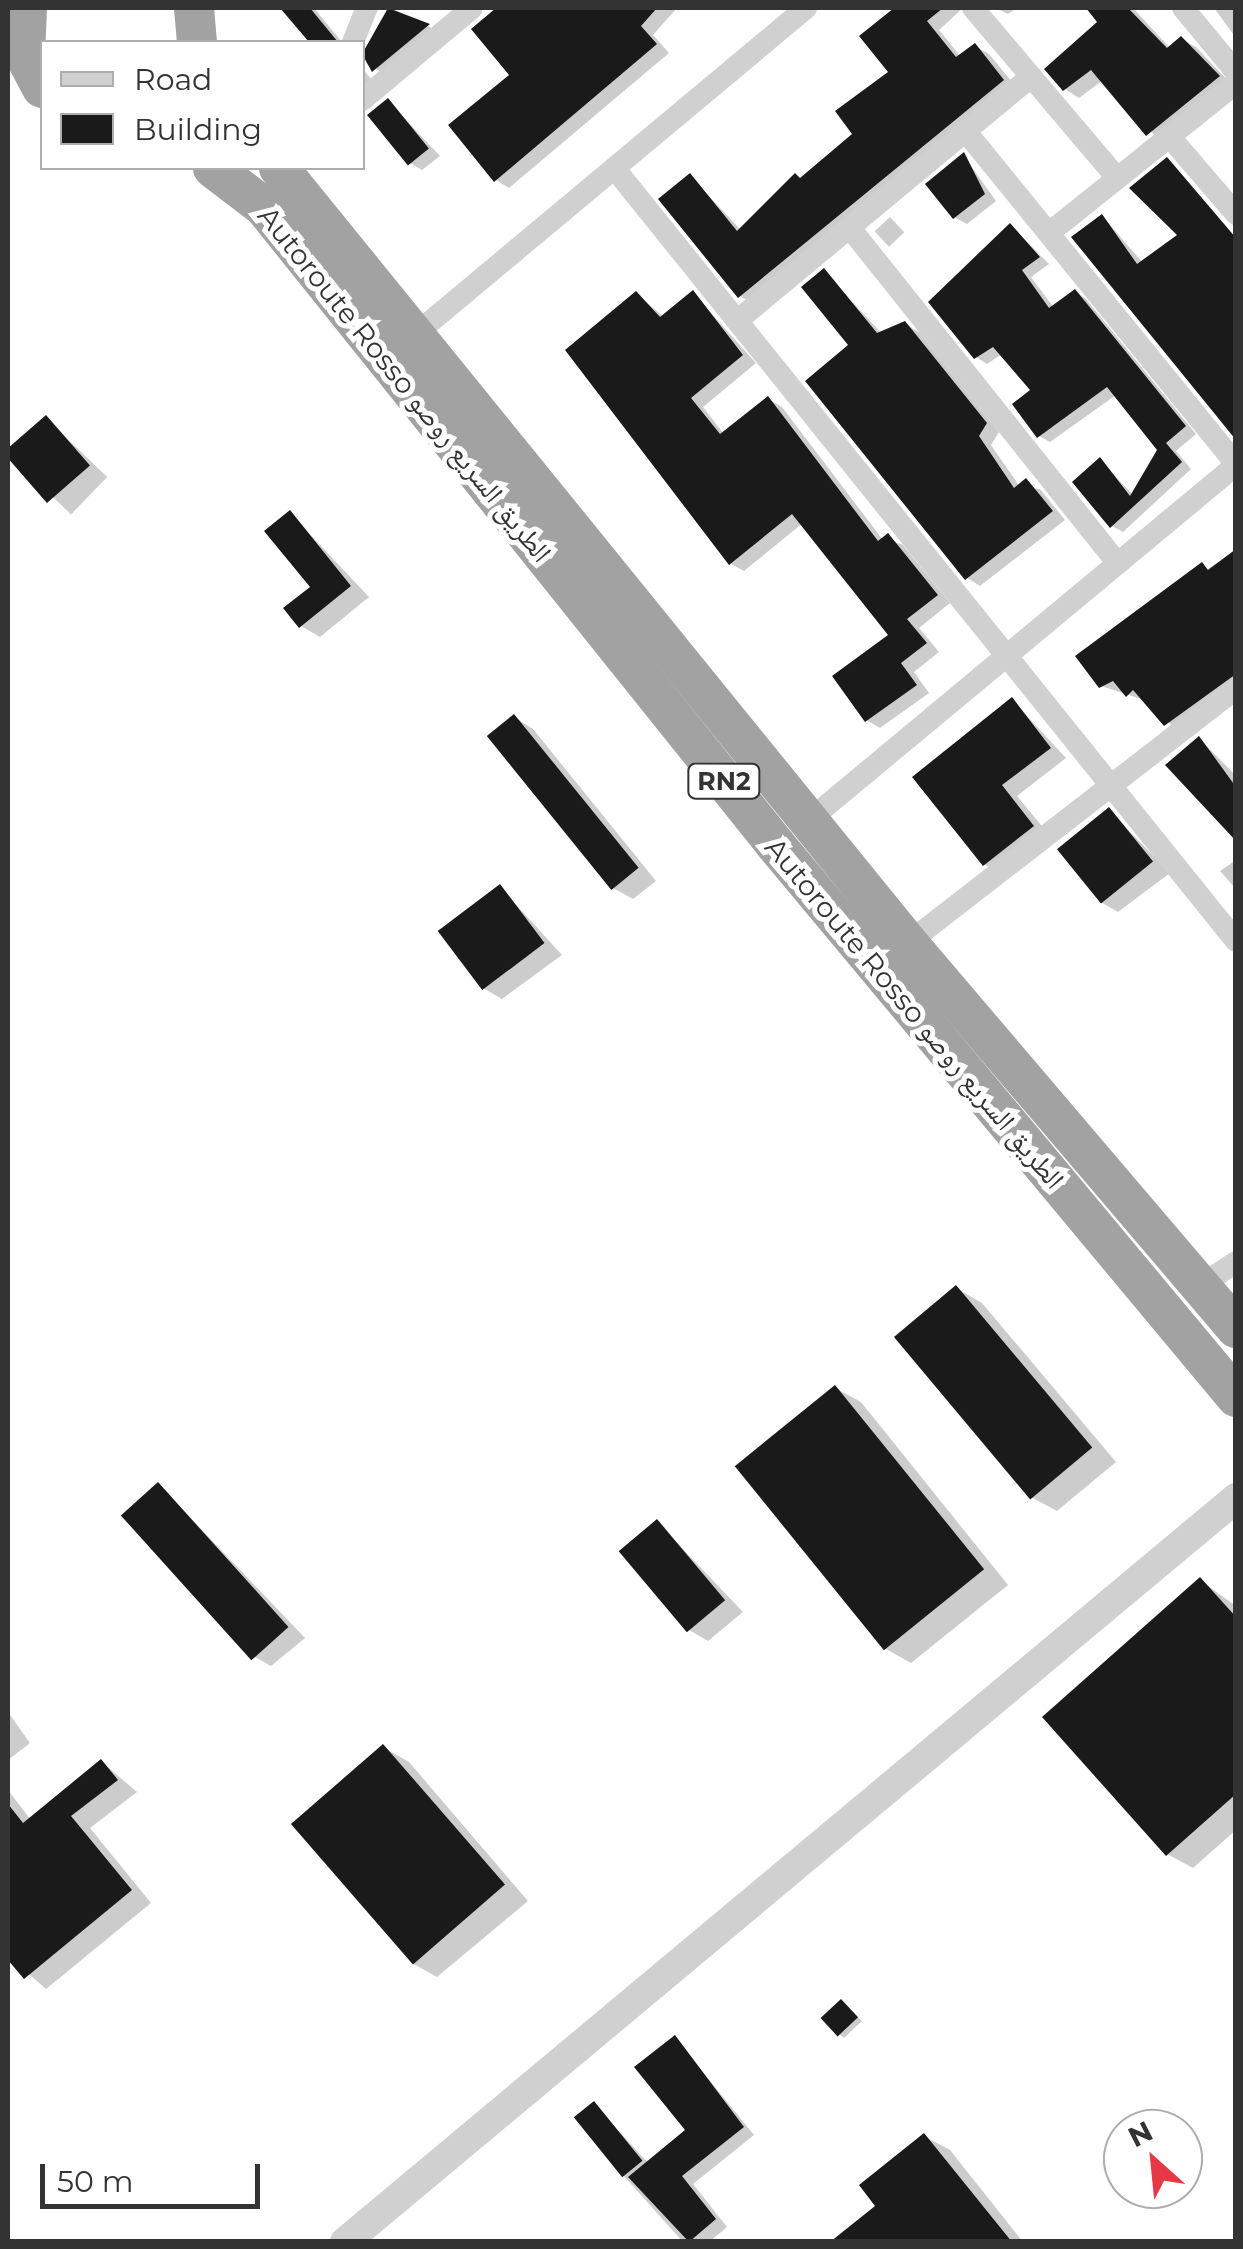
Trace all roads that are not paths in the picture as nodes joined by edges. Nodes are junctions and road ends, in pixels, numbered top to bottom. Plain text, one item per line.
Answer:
1 (27, 8) edge
2 (194, 8) edge
3 (366, 8) edge
4 (472, 8) edge
5 (806, 8) edge
6 (974, 8) edge
7 (1184, 8) edge
8 (8, 18) edge
9 (197, 40) edge
10 (354, 40) edge
11 (34, 72) edge
12 (1236, 72) edge
13 (1031, 77) junction
14 (1236, 82) edge
15 (365, 97) edge
16 (967, 133) junction
17 (1170, 136) junction
18 (616, 169) junction
19 (216, 170) edge
20 (281, 170) edge
21 (1117, 178) junction
22 (1236, 214) edge
23 (850, 228) junction
24 (1048, 233) junction
25 (738, 320) junction
26 (401, 346) junction
27 (1236, 464) edge
28 (1117, 562) junction
29 (1006, 654) junction
30 (1236, 689) edge
31 (1111, 788) junction
32 (808, 821) junction
33 (1236, 941) edge
34 (908, 943) junction
35 (1236, 1262) edge
36 (1201, 1284) junction
37 (1236, 1328) edge
38 (1236, 1397) edge
39 (1236, 1498) edge
40 (345, 2242) edge

1 - 11 highway
2 - 9 highway
3 - 10 street
4 - 15 street
5 - 18 street
6 - 13 street
7 - 12 street
8 - 11 highway
13 - 16 street
13 - 21 street
14 - 17 street
16 - 23 street
16 - 24 street
17 - 21 street
17 - 22 street
18 - 25 street
18 - 26 street
19 - 26 highway, Autoroute Rosso الطريق السريع روصو / RN2
20 - 26 highway, Autoroute Rosso الطريق السريع روصو / RN2
21 - 24 street
23 - 25 street
23 - 28 street
24 - 27 street
25 - 29 street
26 - 32 highway, Autoroute Rosso الطريق السريع روصو / RN2
26 - 38 highway, Autoroute Rosso الطريق السريع روصو / RN2
27 - 28 street
28 - 29 street
29 - 31 street
29 - 32 street
30 - 31 street
31 - 33 street
31 - 34 street
32 - 34 highway, Autoroute Rosso الطريق السريع روصو / RN2
34 - 36 highway, Autoroute Rosso الطريق السريع روصو / RN2
35 - 36 street
36 - 37 highway, Autoroute Rosso الطريق السريع روصو / RN2
39 - 40 street

